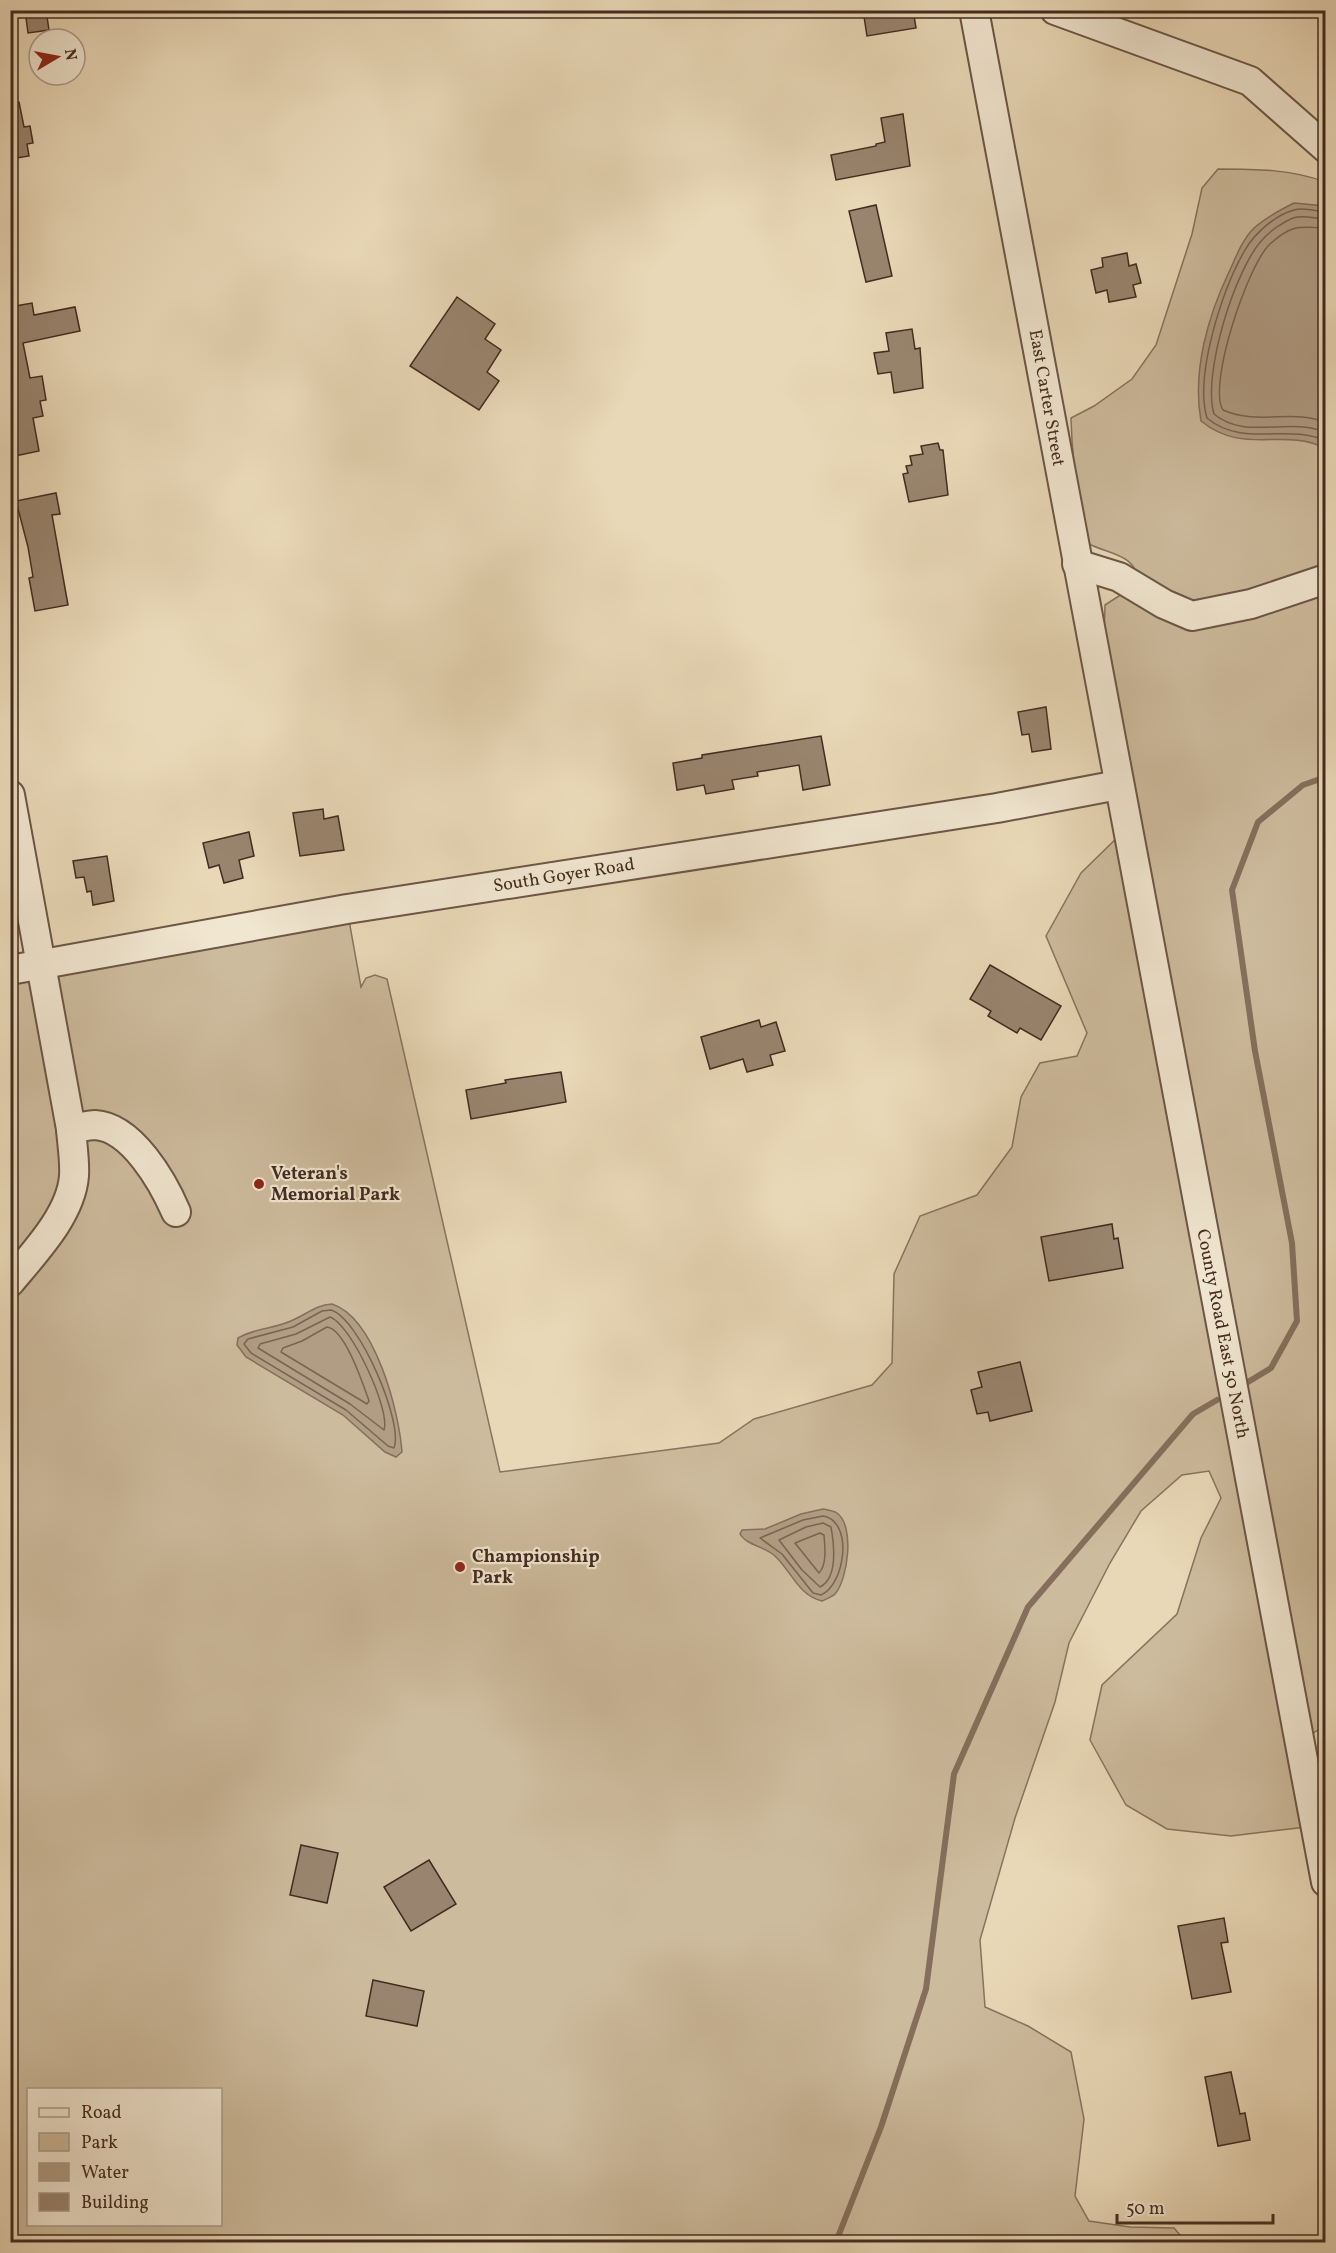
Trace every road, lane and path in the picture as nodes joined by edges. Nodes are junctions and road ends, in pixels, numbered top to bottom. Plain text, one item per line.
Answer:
1 (974, 10) edge
2 (1055, 10) edge
3 (1326, 148) edge
4 (1077, 564) junction
5 (1326, 579) edge
6 (1118, 785) junction
7 (10, 795) edge
8 (42, 964) junction
9 (10, 970) edge
10 (71, 1129) junction
11 (176, 1212) dead end
12 (10, 1282) edge
13 (1326, 1882) edge

1 - 4 street, East Carter Street
2 - 3 street
4 - 5 street
4 - 6 street, East Carter Street
6 - 8 street, South Goyer Road
6 - 13 street, County Road East 50 North
7 - 8 street
8 - 9 street, South Goyer Road
8 - 10 street
10 - 11 street
10 - 12 street

